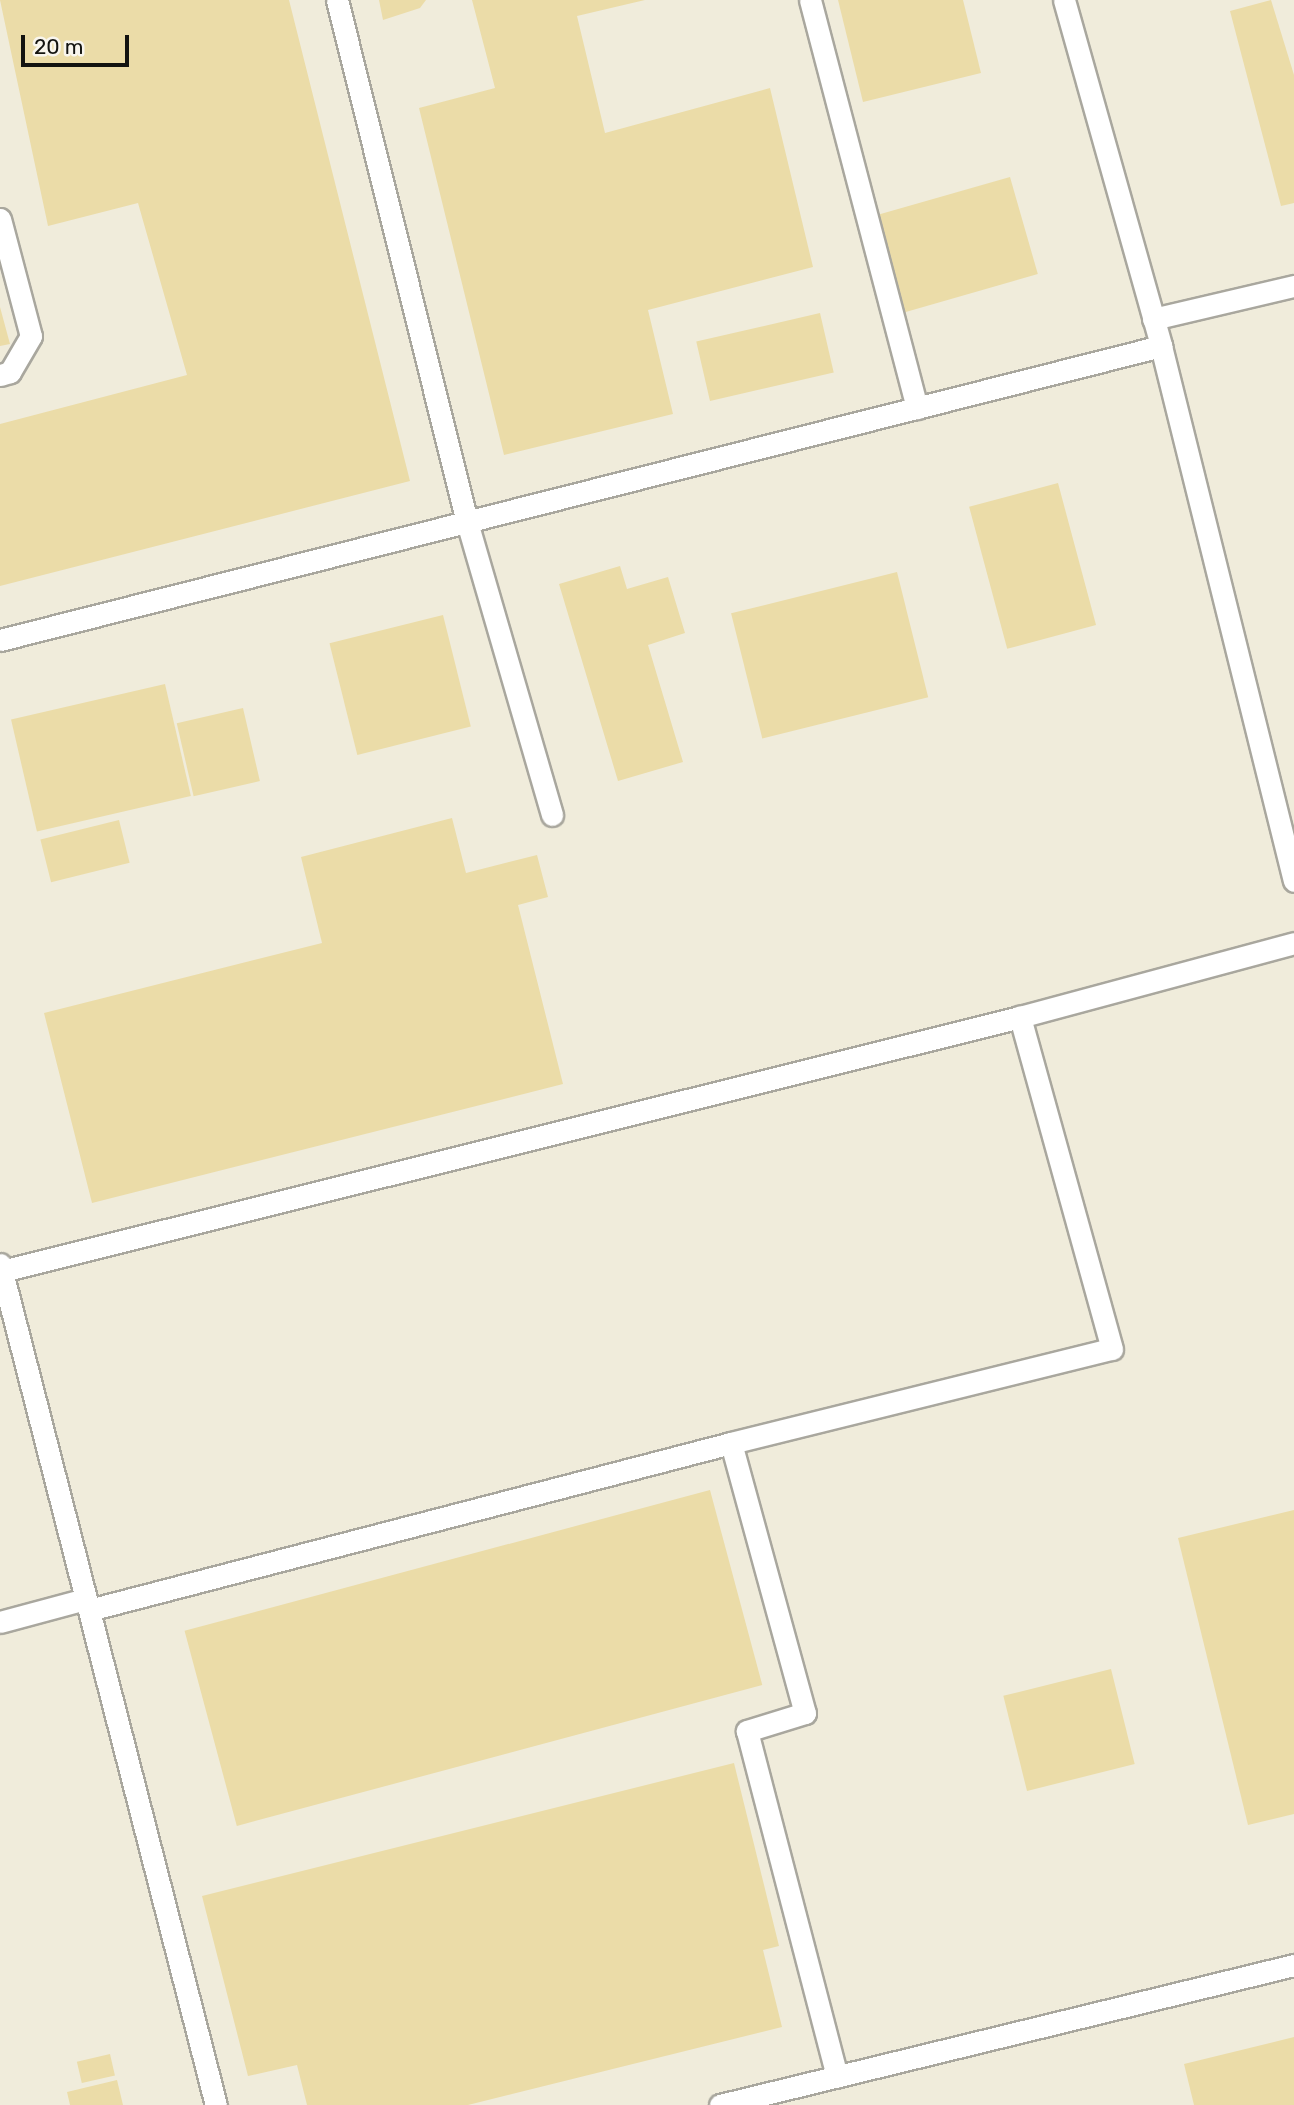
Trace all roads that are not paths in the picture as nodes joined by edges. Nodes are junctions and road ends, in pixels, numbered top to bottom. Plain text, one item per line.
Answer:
1 (337, 0) edge
2 (810, 0) edge
3 (1063, 0) edge
4 (0, 219) edge
5 (1294, 286) edge
6 (1153, 318) junction
7 (1161, 346) junction
8 (0, 374) edge
9 (917, 408) junction
10 (467, 522) junction
11 (0, 640) edge
12 (552, 815) dead end
13 (1294, 881) edge
14 (1294, 943) edge
15 (1020, 1017) junction
16 (1, 1267) edge
17 (731, 1443) junction
18 (87, 1604) junction
19 (0, 1622) edge
20 (1294, 1965) edge
21 (837, 2077) junction
22 (748, 2102) edge
23 (216, 2105) edge
24 (720, 2105) edge

1 - 10 lane
2 - 9 lane
3 - 6 lane
4 - 8 lane
5 - 6 lane
6 - 7 lane
7 - 9 lane
7 - 13 lane
9 - 10 lane
10 - 11 lane
10 - 12 lane
14 - 15 lane
15 - 16 lane
15 - 17 lane
16 - 18 lane
17 - 18 lane
17 - 21 lane
18 - 19 lane
18 - 23 lane
20 - 21 lane
21 - 22 lane
22 - 24 lane

